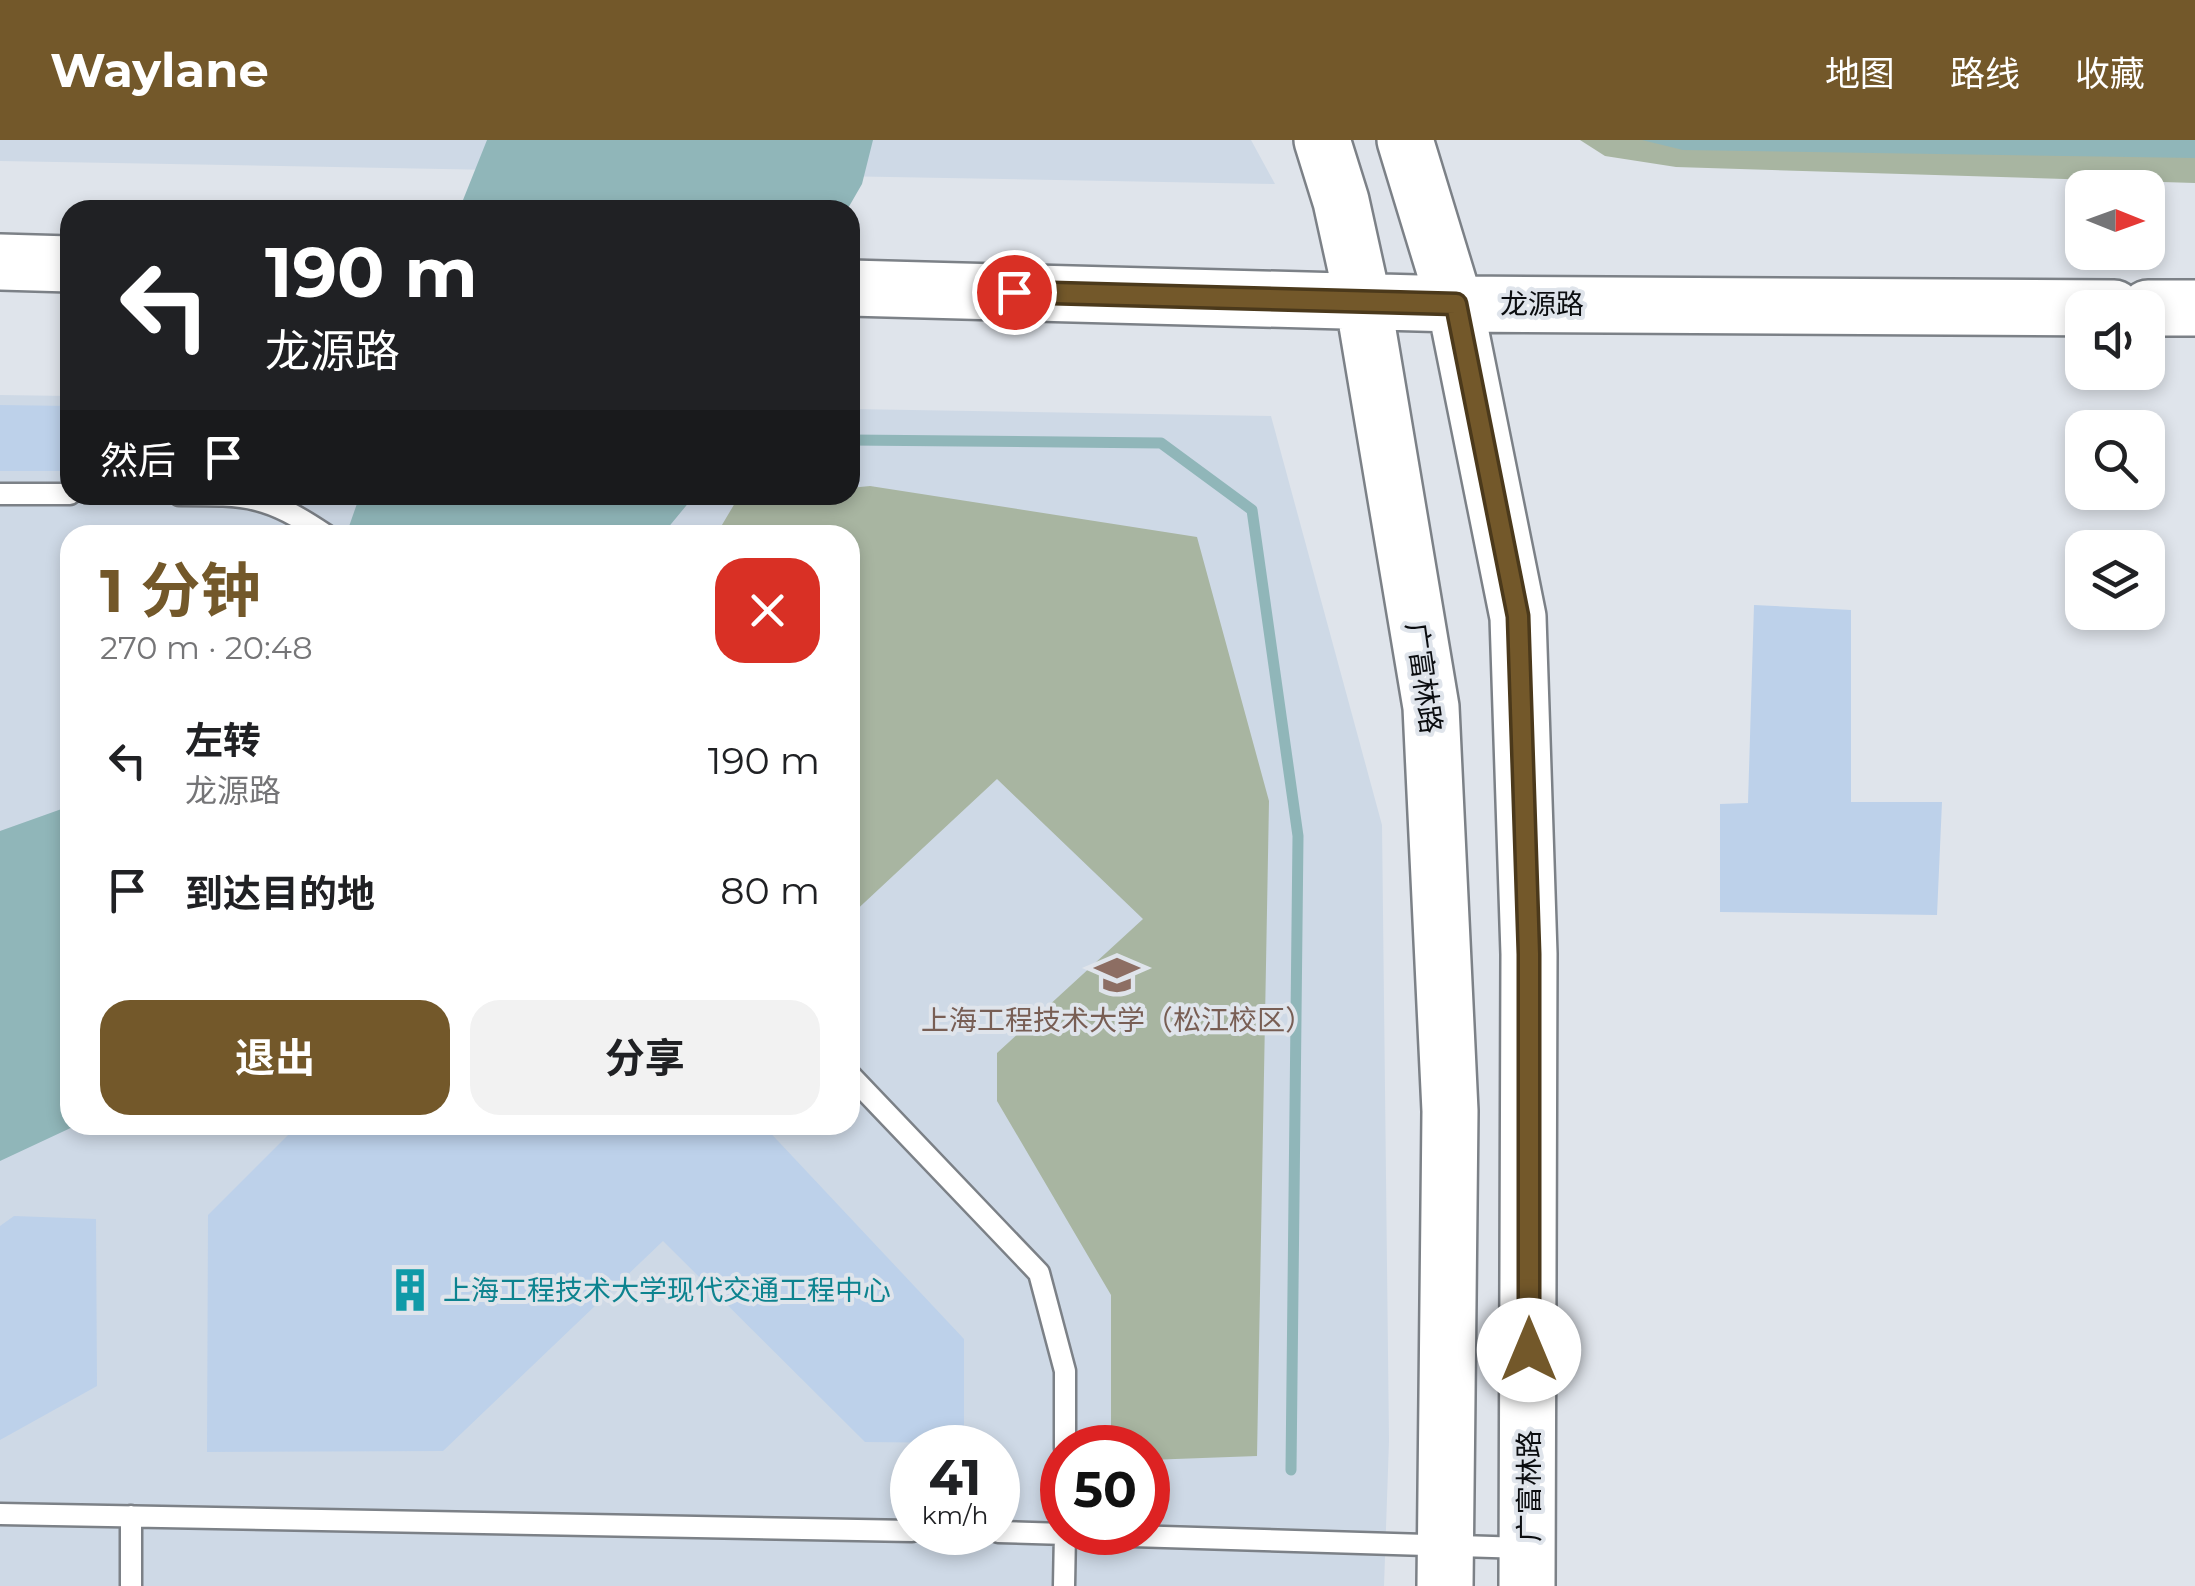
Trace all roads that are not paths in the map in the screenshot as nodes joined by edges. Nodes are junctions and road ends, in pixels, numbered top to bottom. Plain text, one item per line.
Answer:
1 (1322, 140) edge
2 (1404, 140) edge
3 (0, 262) edge
4 (60, 264) edge
5 (860, 288) edge
6 (1363, 301) junction
7 (1456, 304) junction
8 (2065, 308) edge
9 (2165, 308) edge
10 (2195, 308) edge
11 (0, 494) edge
12 (60, 494) edge
13 (275, 505) edge
14 (311, 525) edge
15 (860, 1085) edge
16 (1065, 1425) edge
17 (0, 1514) edge
18 (131, 1516) junction
19 (890, 1531) edge
20 (1170, 1542) edge
21 (1065, 1555) edge
22 (1446, 1566) edge
23 (1528, 1567) edge
24 (131, 1586) edge
25 (1064, 1586) edge

1 - 6 main road, 广富林路
2 - 7 main road, 广富林路
3 - 4 main road
5 - 6 main road, 龙源路
6 - 7 main road, 龙源路
6 - 22 main road, 广富林路
7 - 8 main road, 龙源路
7 - 23 main road, 广富林路
9 - 10 main road
11 - 12 lane
13 - 14 lane
15 - 16 lane
17 - 18 lane
18 - 19 lane
18 - 24 lane
20 - 22 lane
21 - 25 lane
22 - 23 lane

